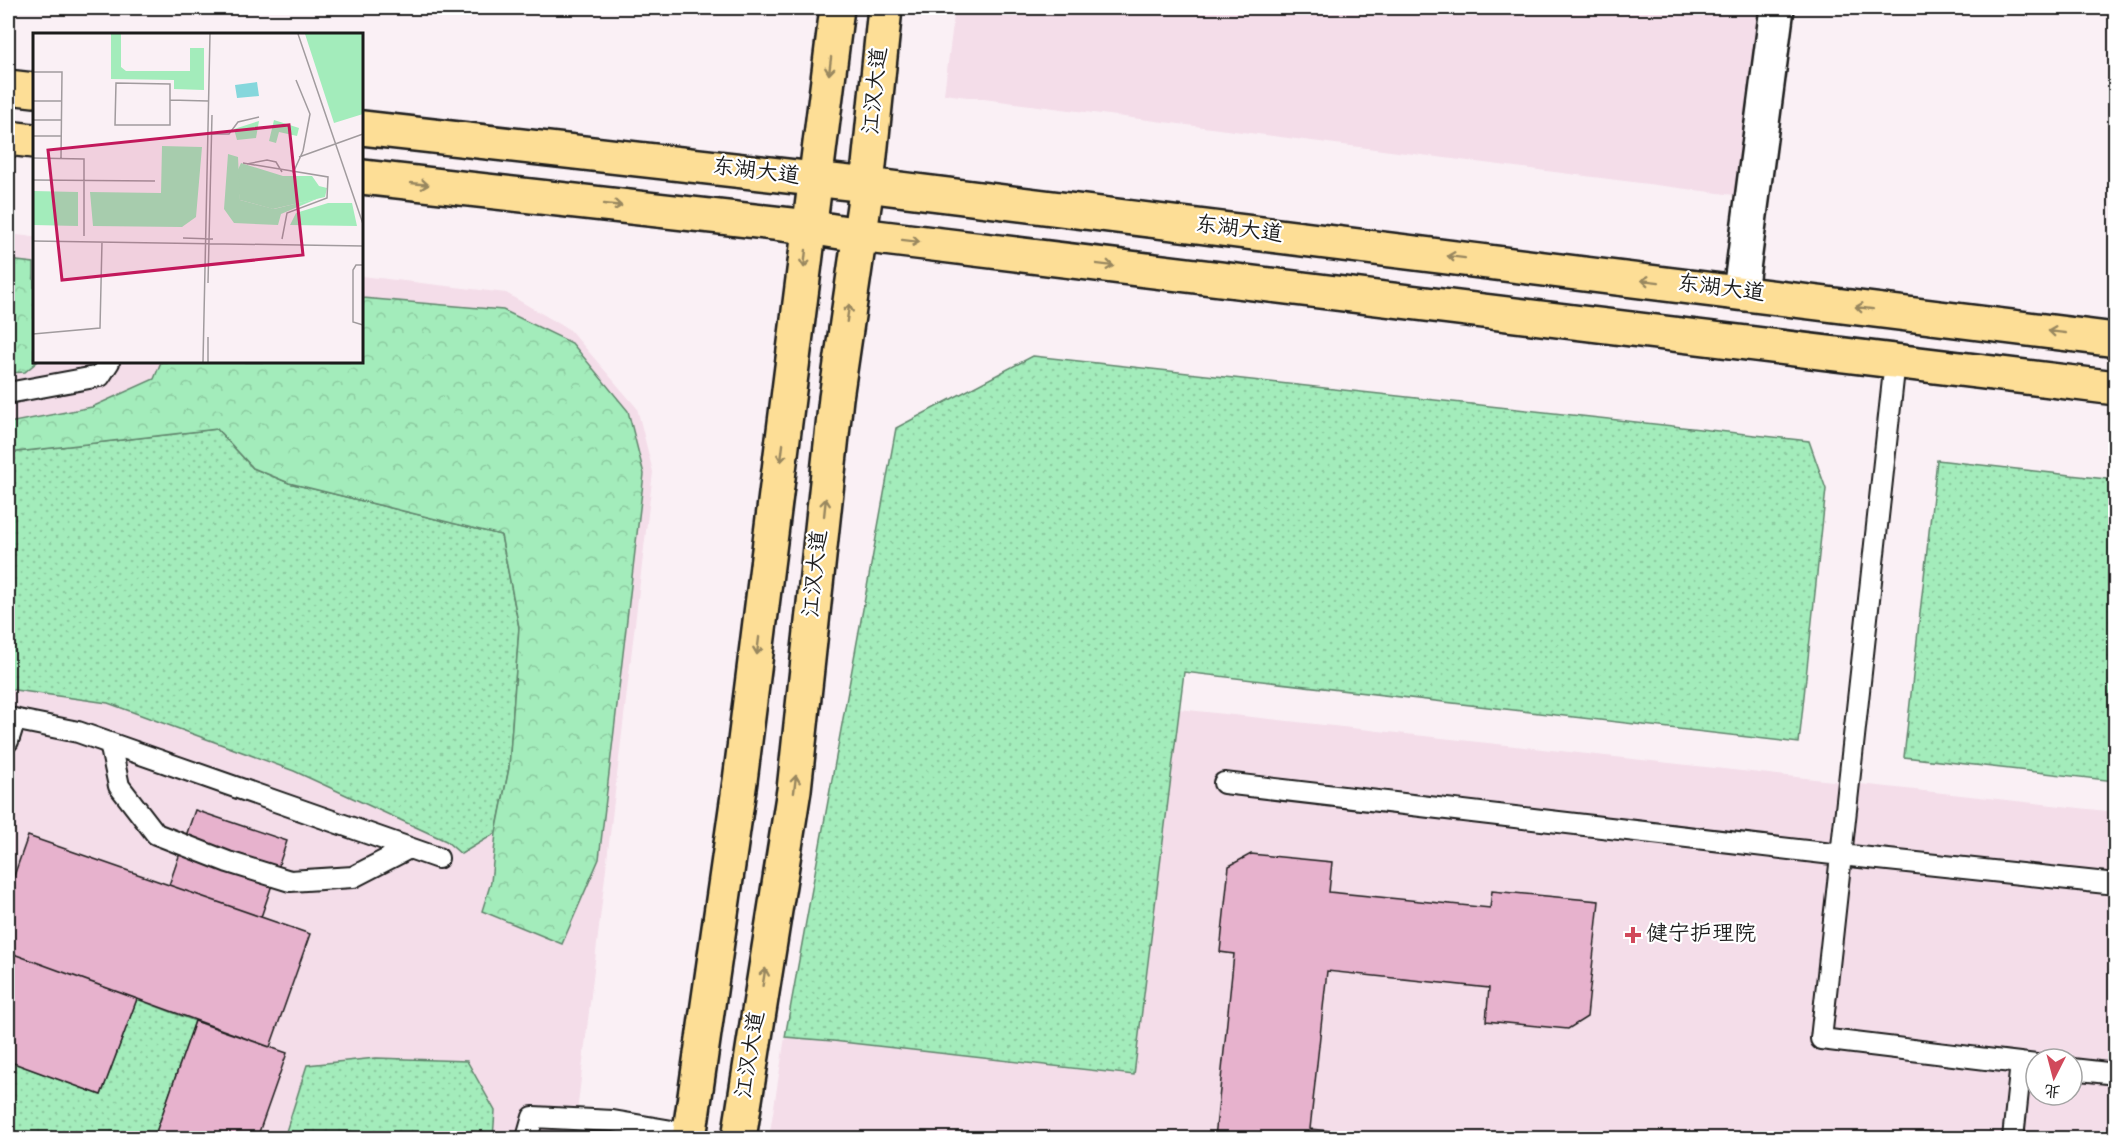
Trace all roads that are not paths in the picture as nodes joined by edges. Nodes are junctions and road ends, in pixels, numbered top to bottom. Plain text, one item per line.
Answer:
1 (837, 8) edge
2 (885, 8) edge
3 (1778, 8) edge
4 (8, 87) edge
5 (33, 90) edge
6 (363, 128) edge
7 (8, 138) edge
8 (33, 141) edge
9 (363, 177) edge
10 (815, 180) junction
11 (867, 185) junction
12 (809, 227) junction
13 (859, 235) junction
14 (1740, 292) junction
15 (2115, 340) edge
16 (1895, 361) junction
17 (108, 363) edge
18 (2115, 388) edge
19 (8, 393) edge
20 (11, 718) edge
21 (8, 741) edge
22 (110, 743) junction
23 (1224, 783) dead end
24 (409, 848) junction
25 (1841, 855) junction
26 (438, 858) dead end
27 (2115, 884) edge
28 (2024, 1063) edge
29 (2084, 1070) edge
30 (2115, 1074) edge
31 (2024, 1087) edge
32 (690, 1136) edge
33 (527, 1138) edge
34 (739, 1138) edge
35 (2013, 1138) edge

1 -> 10 main road
2 - 11 main road, 江汉大道
3 - 14 street
4 - 5 main road
6 - 10 main road, 东湖大道
7 - 8 main road
9 -> 12 main road
10 - 11 main road, 东湖大道
10 - 12 main road
11 - 13 main road, 江汉大道
14 -> 11 main road, 东湖大道
12 - 13 main road
12 -> 32 main road
13 -> 16 main road
34 -> 13 main road, 江汉大道
15 -> 14 main road, 东湖大道
16 - 18 main road
16 - 25 lane
17 - 19 lane
20 - 21 lane
20 - 22 lane
22 - 24 lane
22 - 24 lane
23 - 25 lane
24 - 26 lane
25 - 27 lane
25 - 28 lane
29 - 30 lane
31 - 35 lane
32 - 33 lane

